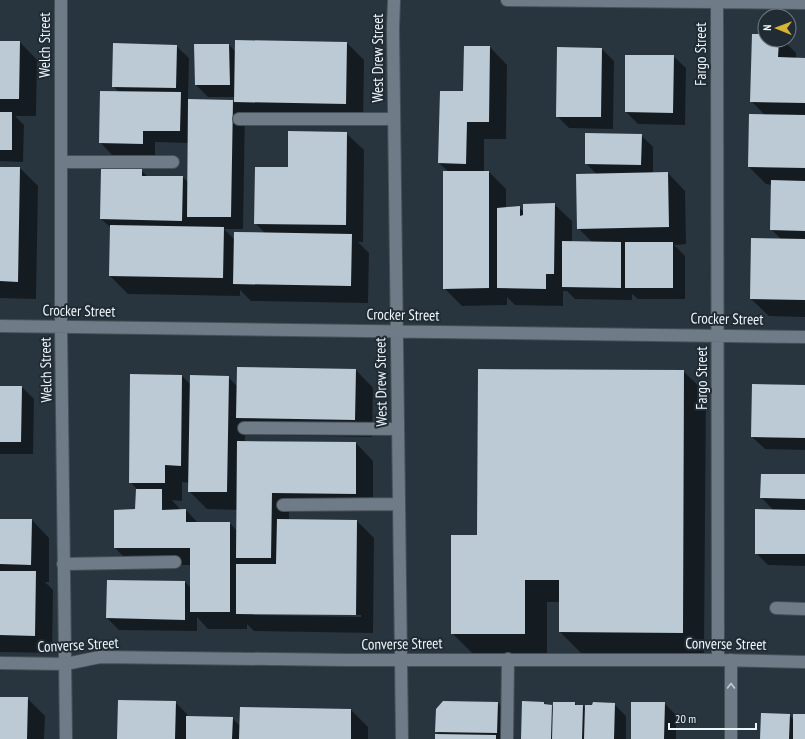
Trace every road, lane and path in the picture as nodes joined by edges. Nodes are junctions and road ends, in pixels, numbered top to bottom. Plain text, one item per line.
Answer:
1 (61, 0) edge
2 (394, 0) edge
3 (508, 0) edge
4 (557, 0) edge
5 (717, 1) edge
6 (805, 3) edge
7 (239, 119) dead end
8 (394, 119) junction
9 (61, 162) junction
10 (173, 162) dead end
11 (0, 326) edge
12 (61, 327) junction
13 (396, 331) junction
14 (718, 335) junction
15 (805, 337) edge
16 (244, 428) dead end
17 (398, 429) junction
18 (399, 504) junction
19 (284, 505) dead end
20 (175, 562) dead end
21 (63, 564) junction
22 (776, 608) dead end
23 (805, 608) edge
24 (508, 659) junction
25 (401, 660) junction
26 (718, 660) junction
27 (731, 660) junction
28 (805, 662) edge
29 (0, 663) edge
30 (66, 664) junction
31 (66, 739) edge
32 (402, 739) edge
33 (507, 739) edge
34 (731, 739) edge

1 - 9 street, Welch Street
2 - 8 street, West Drew Street
3 - 4 street
4 - 5 street
5 - 6 street
5 - 14 street, Fargo Street
7 - 8 street
8 - 13 street, West Drew Street
9 - 10 street
9 - 12 street, Welch Street
11 - 12 street, Crocker Street
12 - 13 street, Crocker Street
12 - 21 street, Welch Street
13 - 14 street, Crocker Street
13 - 17 street, West Drew Street
14 - 15 street, Crocker Street
14 - 26 street, Fargo Street
16 - 17 street
17 - 18 street, West Drew Street
18 - 19 street
18 - 25 street, West Drew Street
20 - 21 street
21 - 30 street, Welch Street
22 - 23 street
24 - 25 street, Converse Street
24 - 26 street, Converse Street
24 - 33 street
25 - 30 street, Converse Street
25 - 32 street, West Drew Street
26 - 27 street, Converse Street
27 - 28 street, Converse Street
34 -> 27 street
29 - 30 street, Converse Street
30 - 31 street, Welch Street

